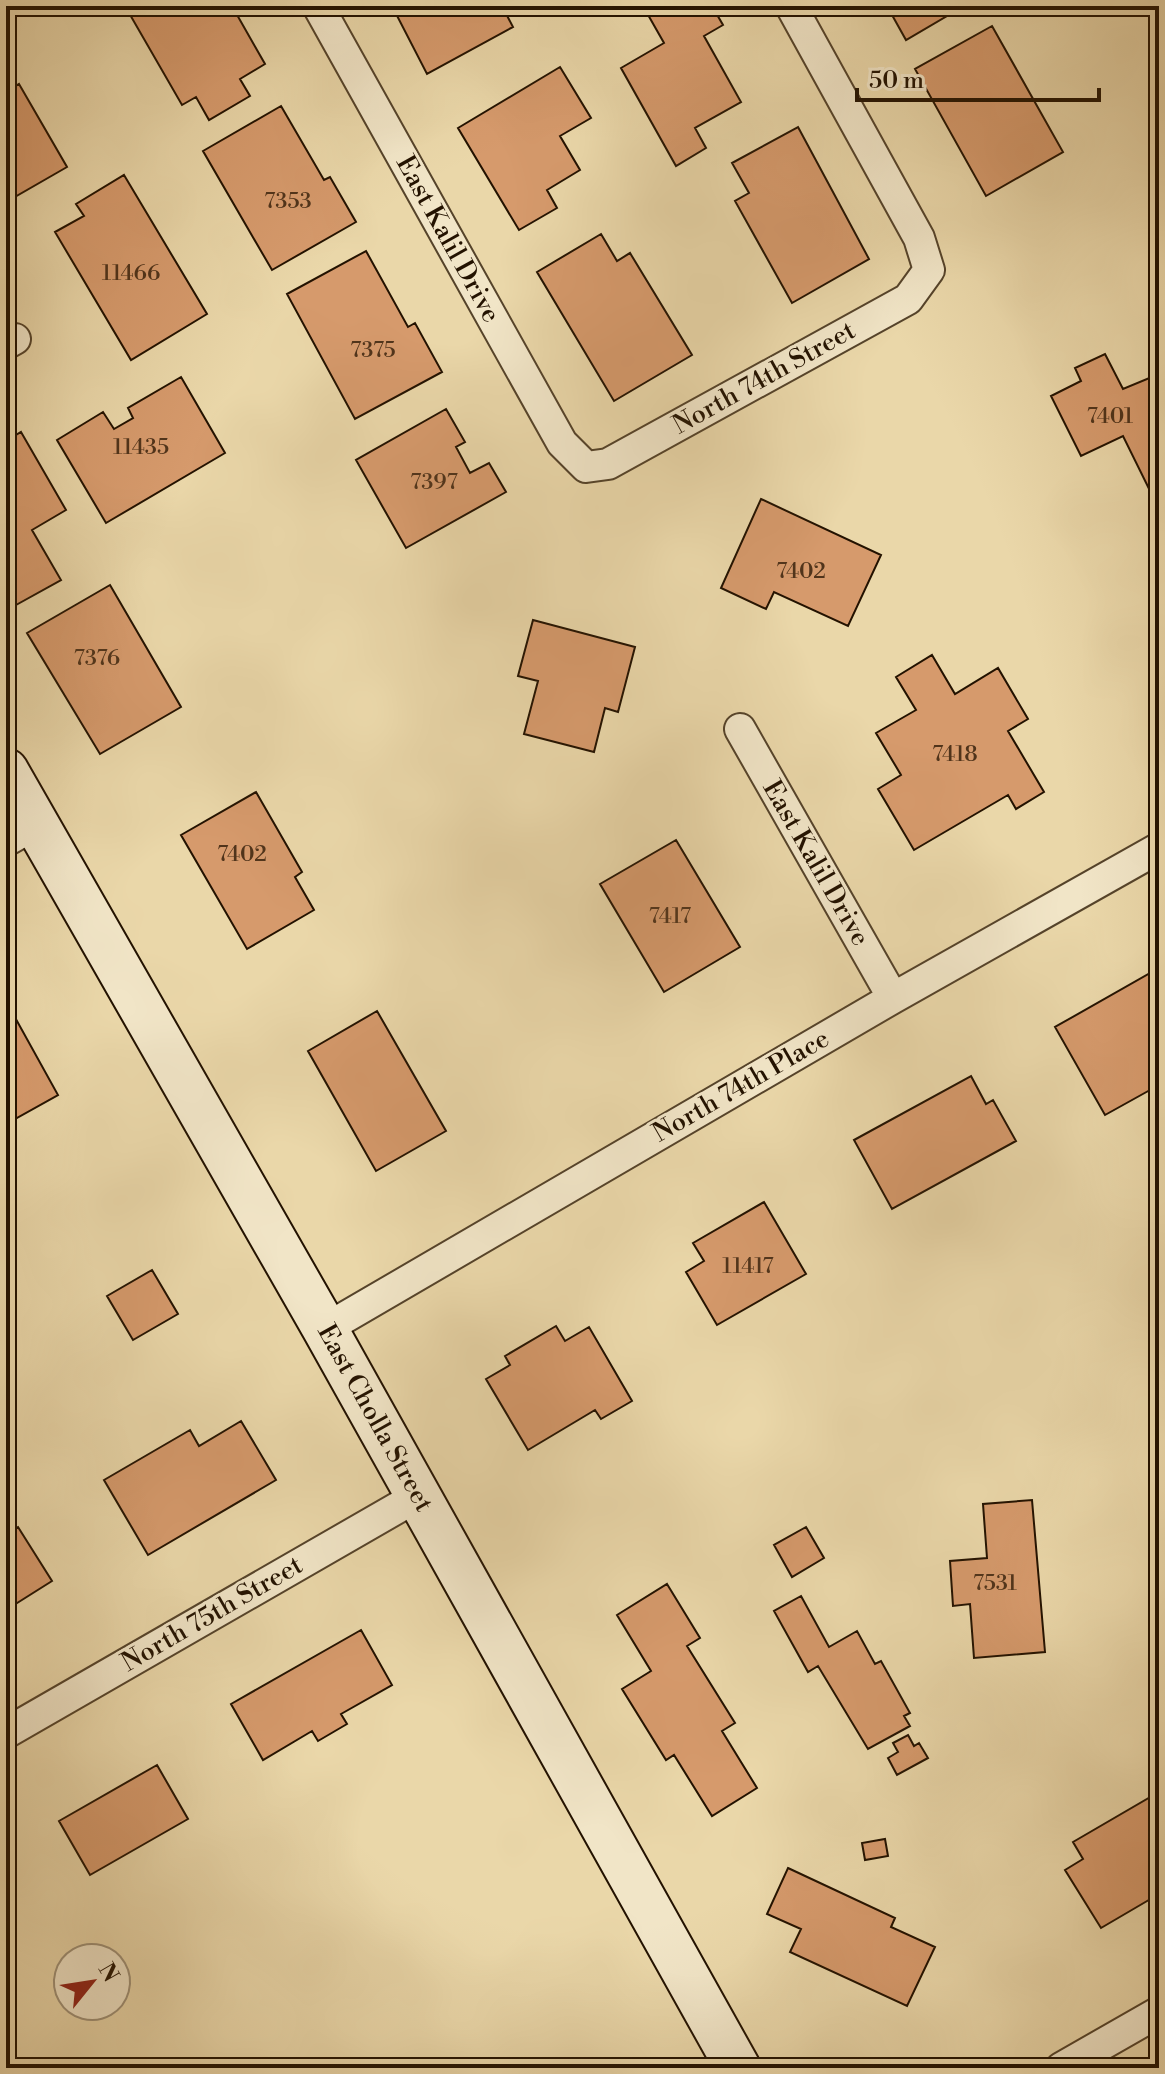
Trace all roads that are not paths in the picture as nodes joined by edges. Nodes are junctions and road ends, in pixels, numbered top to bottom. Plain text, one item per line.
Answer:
1 (318, 6) edge
2 (791, 6) edge
3 (586, 467) joint
4 (740, 729) dead end
5 (6, 771) edge
6 (21, 832) edge
7 (1159, 848) edge
8 (893, 998) junction
9 (325, 1329) junction
10 (418, 1496) junction
11 (6, 1733) edge
12 (1159, 2012) edge
13 (738, 2068) edge
14 (1061, 2068) edge

1 - 3 street, East Kalil Drive
2 - 3 street, North 74th Street
4 - 8 street, East Kalil Drive
5 - 6 street, East Cholla Street
6 - 9 street, East Cholla Street
7 - 8 street, North 74th Place
8 - 9 street, North 74th Place
9 - 10 street, East Cholla Street
10 - 11 street, North 75th Street
10 - 13 street, East Cholla Street
12 - 14 street

